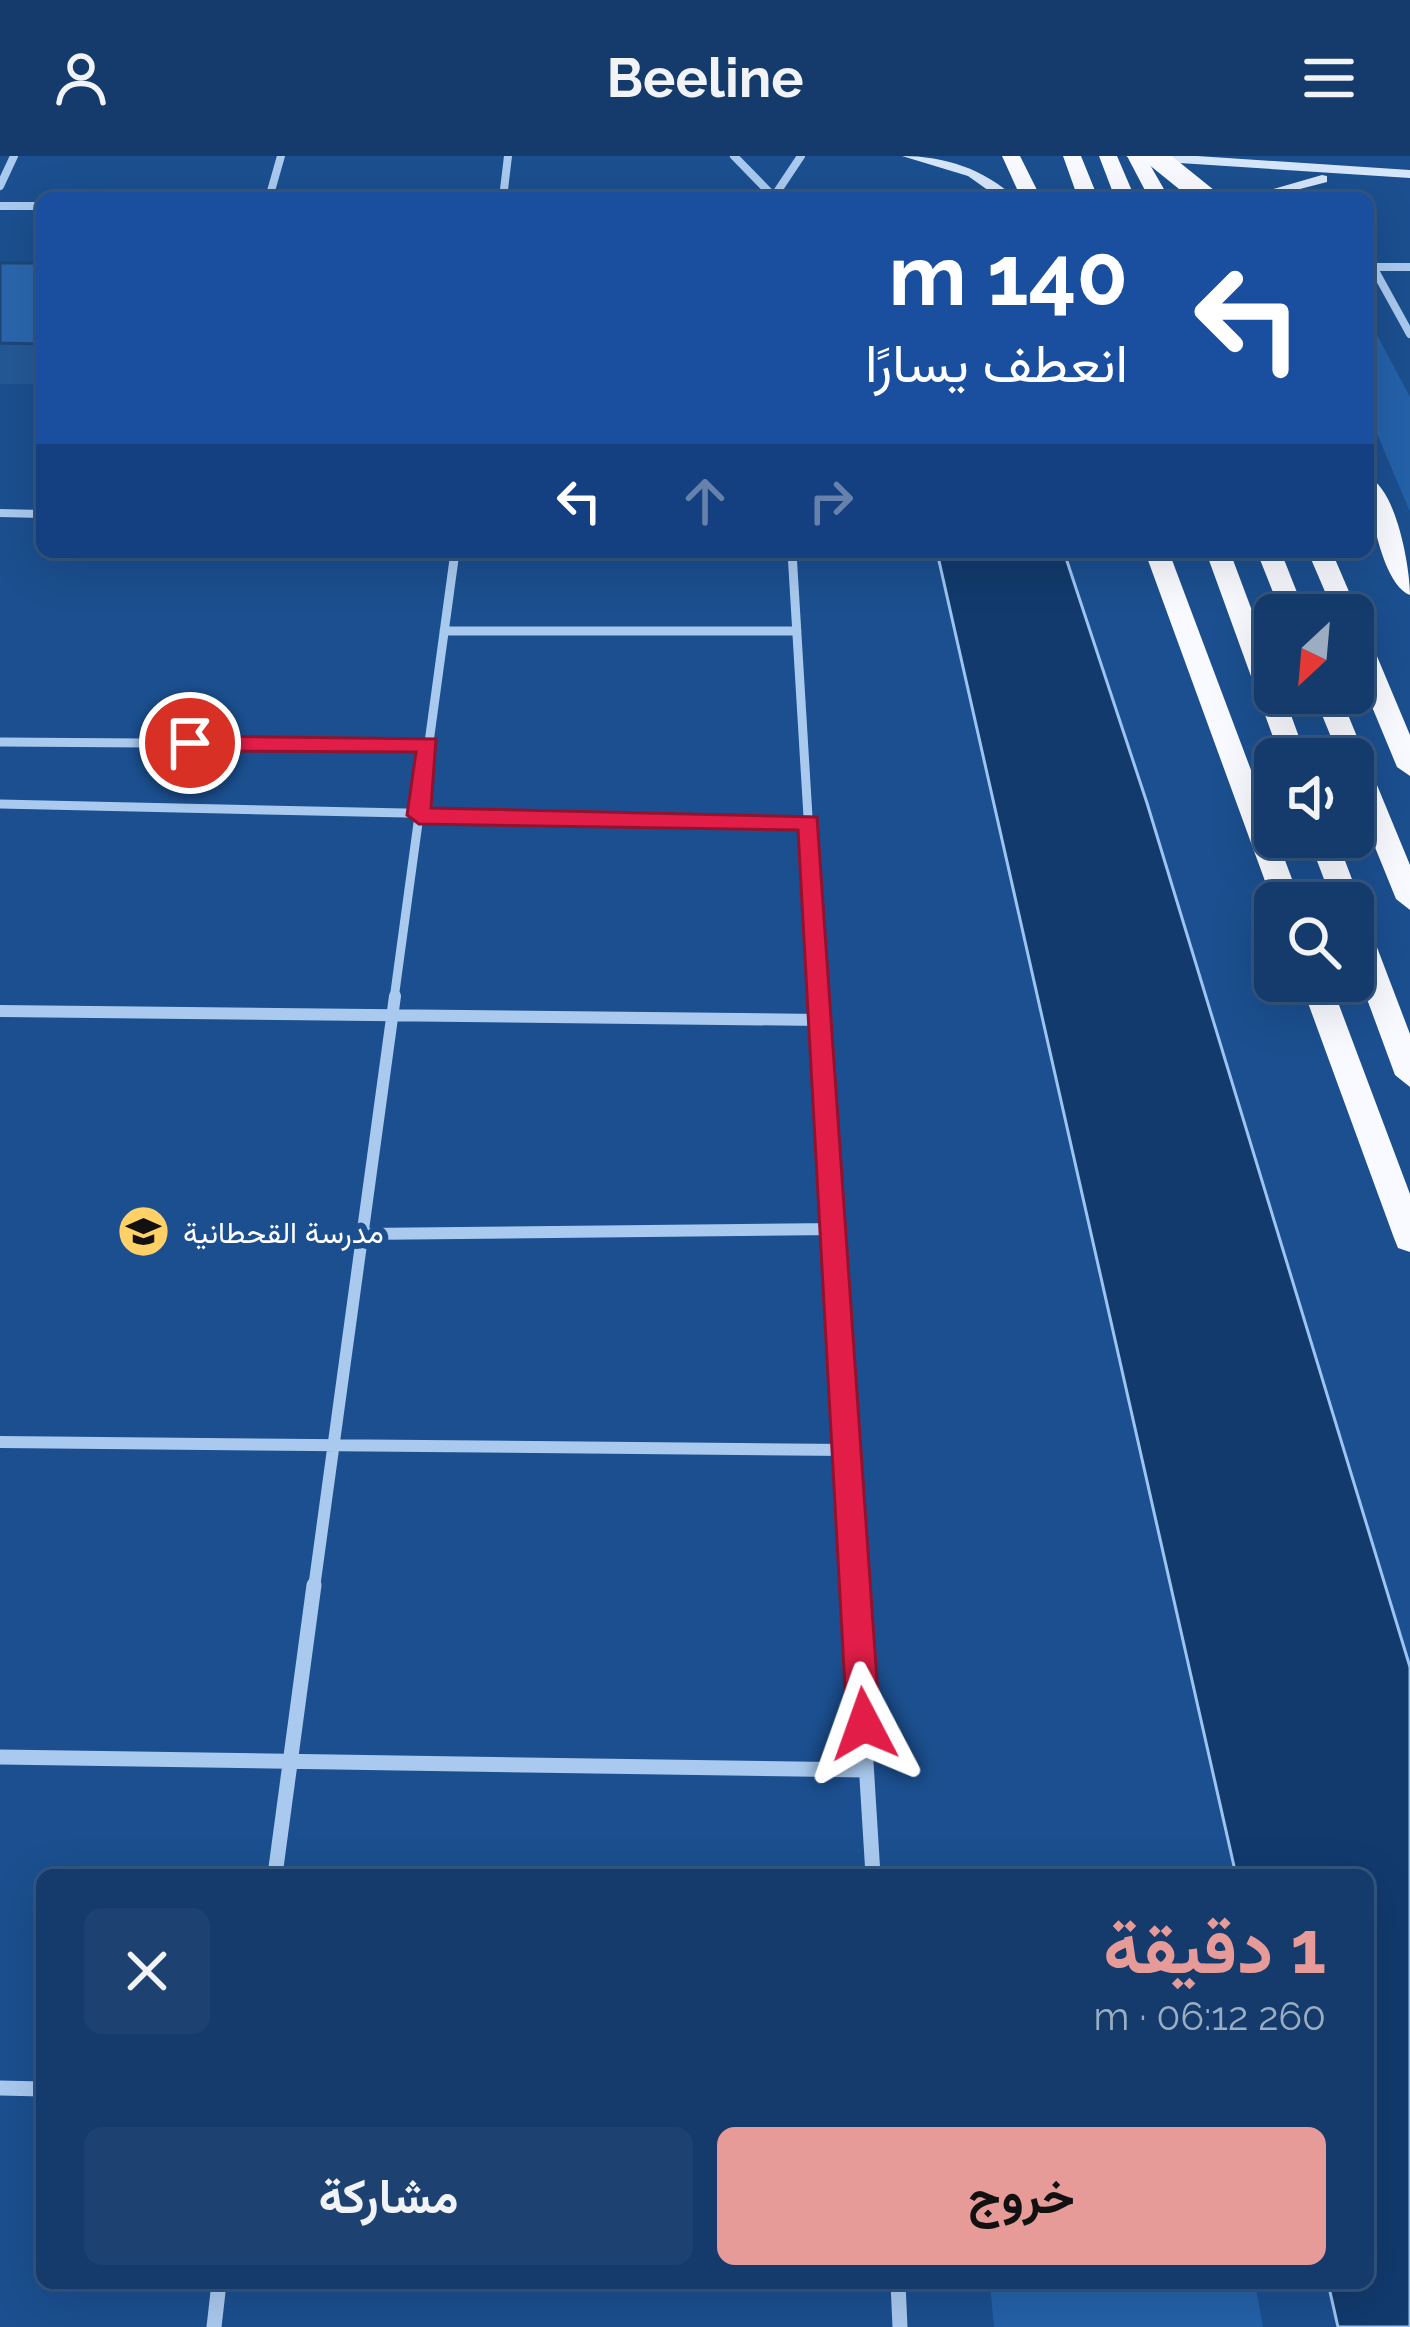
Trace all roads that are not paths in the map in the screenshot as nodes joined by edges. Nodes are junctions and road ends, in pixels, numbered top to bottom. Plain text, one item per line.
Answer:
1 (14, 156) edge
2 (281, 156) edge
3 (508, 156) edge
4 (734, 156) edge
5 (801, 156) edge
6 (909, 156) edge
7 (1011, 156) edge
8 (1072, 156) edge
9 (1108, 156) edge
10 (1135, 156) edge
11 (1155, 156) edge
12 (1360, 172) junction
13 (1410, 174) edge
14 (0, 186) edge
15 (271, 192) edge
16 (504, 192) edge
17 (768, 192) edge
18 (776, 192) edge
19 (1000, 192) edge
20 (1027, 192) edge
21 (1086, 192) edge
22 (1123, 192) edge
23 (1156, 192) edge
24 (1200, 192) edge
25 (1275, 192) edge
26 (0, 206) edge
27 (36, 206) edge
28 (1374, 267) edge
29 (1410, 267) edge
30 (1374, 269) edge
31 (1410, 334) edge
32 (1374, 499) edge
33 (0, 513) edge
34 (36, 514) edge
35 (454, 558) edge
36 (792, 558) edge
37 (1159, 558) edge
38 (1220, 558) edge
39 (1271, 558) edge
40 (1323, 558) edge
41 (1410, 587) edge
42 (1286, 594) edge
43 (1338, 594) edge
44 (444, 631) junction
45 (797, 631) junction
46 (1374, 680) edge
47 (1335, 714) edge
48 (1286, 738) edge
49 (0, 742) edge
50 (428, 745) junction
51 (1410, 767) edge
52 (0, 804) edge
53 (419, 815) junction
54 (809, 822) junction
55 (1279, 882) edge
56 (1410, 898) edge
57 (1374, 979) edge
58 (1323, 1002) edge
59 (0, 1011) edge
60 (392, 1013) junction
61 (821, 1020) junction
62 (1410, 1075) edge
63 (834, 1229) junction
64 (362, 1234) junction
65 (1410, 1238) edge
66 (0, 1442) edge
67 (333, 1443) junction
68 (847, 1450) junction
69 (0, 1757) edge
70 (290, 1759) junction
71 (866, 1770) junction
72 (275, 1869) edge
73 (873, 1869) edge
74 (0, 2088) edge
75 (36, 2089) edge
76 (219, 2289) edge
77 (898, 2289) edge
78 (214, 2327) edge
79 (900, 2327) edge

1 - 14 street
2 - 15 street
3 - 16 street
4 - 17 street
5 - 18 street
6 - 19 main road
7 - 20 highway
8 - 21 highway
9 - 22 highway
10 - 12 main road
10 - 23 highway
11 - 24 highway, bridge
12 - 13 main road
12 - 25 main road
26 - 27 street
28 - 29 street
30 - 31 street
32 - 41 highway
33 - 34 street
35 - 44 street
36 - 45 street
37 - 55 highway
38 - 48 highway
39 - 42 highway
40 - 43 highway
44 - 45 street
44 - 50 street
45 - 54 street
46 - 51 highway
47 - 56 highway
49 - 50 street
50 - 53 street
52 - 53 street
53 - 54 street
53 - 60 street
54 - 61 street
57 - 62 highway
58 - 65 highway
59 - 60 street
60 - 61 street
60 - 64 street
61 - 63 street
63 - 64 street
63 - 68 street
64 - 67 street
66 - 67 street
67 - 68 street
67 - 70 street
68 - 71 street
69 - 70 street
70 - 71 street
70 - 72 street
71 - 73 street
74 - 75 street
76 - 78 street
77 - 79 street

